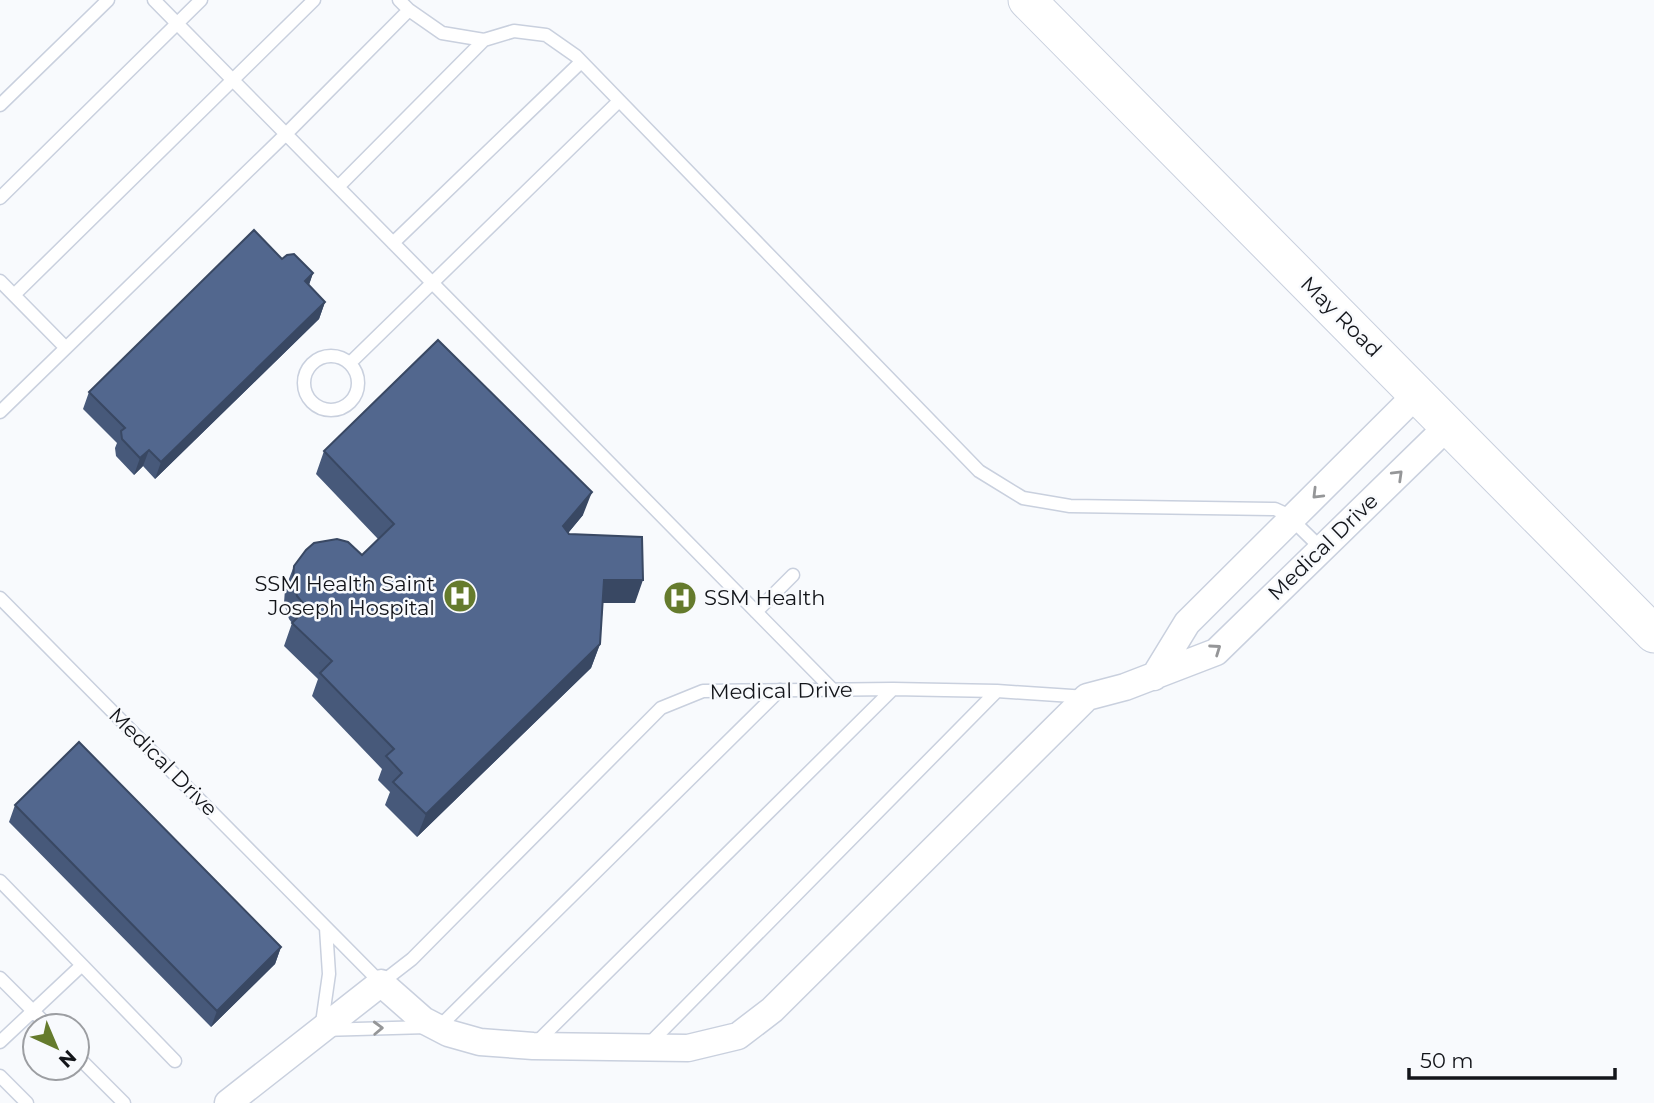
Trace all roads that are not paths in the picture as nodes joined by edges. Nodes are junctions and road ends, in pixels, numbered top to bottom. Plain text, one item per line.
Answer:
1 (108, 0) edge
2 (154, 0) edge
3 (201, 0) edge
4 (314, 0) edge
5 (398, 0) edge
6 (1027, 0) edge
7 (409, 10) junction
8 (177, 24) junction
9 (484, 40) junction
10 (581, 62) junction
11 (234, 80) junction
12 (619, 101) junction
13 (0, 105) edge
14 (286, 134) junction
15 (338, 187) junction
16 (0, 198) edge
17 (393, 243) junction
18 (0, 281) edge
19 (433, 283) junction
20 (14, 295) junction
21 (66, 348) junction
22 (350, 363) junction
23 (1417, 394) junction
24 (0, 412) edge
25 (1448, 425) junction
26 (1291, 519) junction
27 (1321, 548) junction
28 (793, 575) dead end
29 (0, 597) edge
30 (756, 611) junction
31 (1654, 634) edge
32 (1154, 677) junction
33 (893, 689) junction
34 (780, 690) junction
35 (833, 690) junction
36 (997, 691) junction
37 (1087, 696) junction
38 (0, 881) edge
39 (326, 928) junction
40 (82, 965) junction
41 (0, 978) edge
42 (381, 983) junction
43 (32, 1010) junction
44 (437, 1027) junction
45 (321, 1030) junction
46 (0, 1042) edge
47 (533, 1046) junction
48 (647, 1046) junction
49 (175, 1061) dead end
50 (91, 1070) edge
51 (0, 1076) edge
52 (27, 1103) edge
53 (124, 1103) edge
54 (228, 1103) edge

1 - 13 lane
2 - 8 lane
3 - 8 lane
4 - 11 lane
5 - 7 lane
6 - 23 street, May Road
7 - 9 lane
7 - 14 lane
8 - 11 lane
8 - 16 lane
9 - 10 lane
9 - 15 lane
10 - 12 lane
10 - 17 lane
11 - 14 lane
11 - 20 lane
12 - 19 lane
12 - 26 lane
14 - 15 lane
14 - 21 lane
15 - 17 lane
17 - 19 lane
18 - 20 lane
19 - 22 lane
19 - 30 lane
20 - 21 lane
21 - 24 lane
22 - 22 lane
23 - 25 street, May Road
23 -> 26 street, Medical Drive
27 -> 25 street, Medical Drive
25 - 31 street, May Road
26 - 27 lane
26 - 32 street, Medical Drive
32 -> 27 street, Medical Drive
28 - 30 lane
29 - 39 lane, Medical Drive
30 - 35 lane
32 - 37 street, Medical Drive
33 - 35 lane, Medical Drive
33 - 36 lane, Medical Drive
33 - 47 lane
34 - 35 lane, Medical Drive
34 - 42 lane, Medical Drive
34 - 44 lane
36 - 37 lane, Medical Drive
36 - 48 lane
37 - 48 street, Medical Drive
38 - 40 lane
39 - 42 lane, Medical Drive
39 - 45 lane
40 - 43 lane
40 - 49 lane
41 - 43 lane
42 - 44 street, Medical Drive
42 - 45 street, Medical Drive
43 - 46 lane
45 -> 44 lane, Medical Drive
44 - 47 street, Medical Drive
45 - 54 street, Medical Drive
47 - 48 street, Medical Drive
50 - 53 lane
51 - 52 lane

